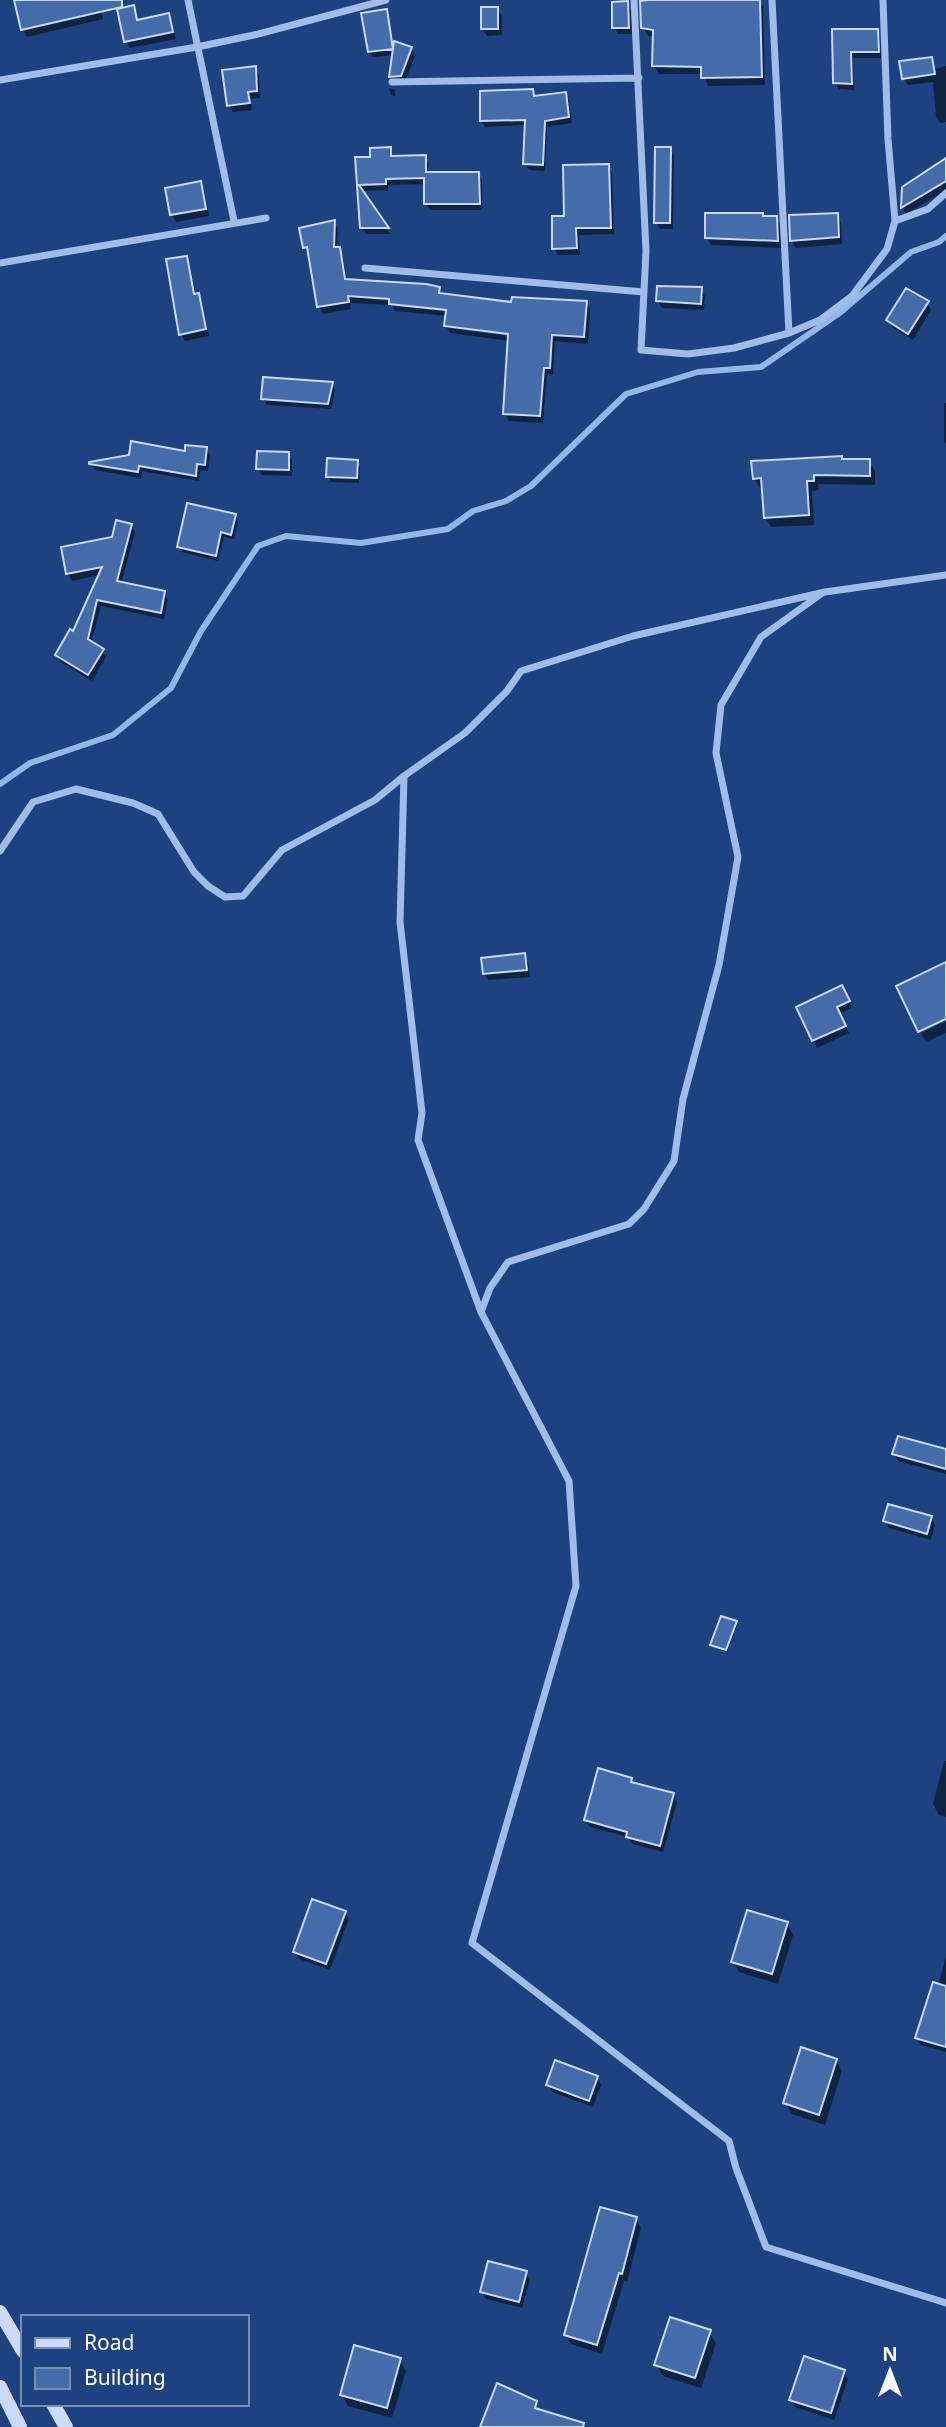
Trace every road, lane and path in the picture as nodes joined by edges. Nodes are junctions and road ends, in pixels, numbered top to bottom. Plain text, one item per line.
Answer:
1 (188, 0) edge
2 (386, 0) edge
3 (634, 0) edge
4 (772, 0) edge
5 (883, 0) edge
6 (197, 47) junction
7 (639, 78) junction
8 (0, 80) edge
9 (392, 82) dead end
10 (946, 193) edge
11 (266, 218) dead end
12 (895, 221) junction
13 (234, 222) junction
14 (0, 263) edge
15 (365, 268) dead end
16 (644, 292) junction
17 (789, 333) junction
18 (946, 575) edge
19 (825, 592) junction
20 (404, 776) junction
21 (0, 851) edge
22 (481, 1312) junction
23 (946, 2303) edge
24 (0, 2312) edge
25 (21, 2348) edge
26 (0, 2387) edge
27 (54, 2406) edge
28 (20, 2427) edge
29 (66, 2427) edge

1 - 6 street
2 - 6 street
3 - 7 street
4 - 17 street
5 - 12 street
6 - 8 street
6 - 13 street
7 - 9 street
7 - 16 street
10 - 12 street
11 - 13 street
12 - 17 street
13 - 14 street
15 - 16 street
16 - 17 street
18 - 19 street
19 - 20 street
19 - 22 street
20 - 21 street
20 - 22 street
22 - 23 street
24 - 25 street
26 - 28 street
27 - 29 street

